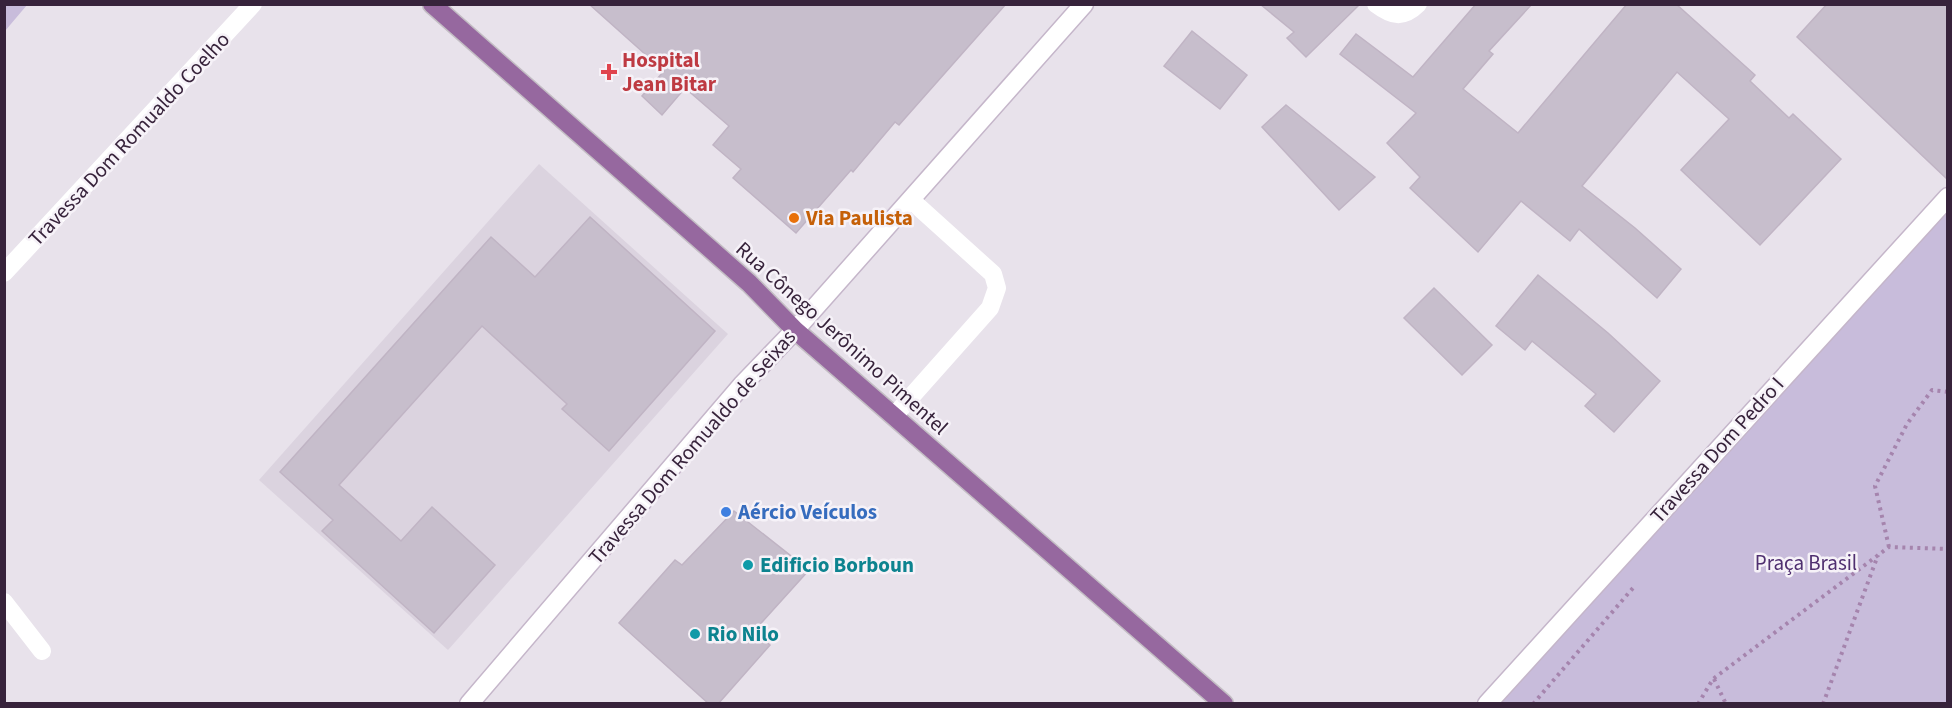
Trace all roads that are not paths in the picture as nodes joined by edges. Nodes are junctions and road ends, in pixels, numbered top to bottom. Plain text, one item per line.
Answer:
1 (253, 4) edge
2 (432, 4) edge
3 (1084, 4) edge
4 (1376, 4) edge
5 (1418, 4) edge
6 (1947, 197) edge
7 (911, 200) junction
8 (4, 273) edge
9 (795, 330) junction
10 (894, 416) junction
11 (4, 602) edge
12 (42, 651) dead end
13 (468, 704) edge
14 (1224, 704) edge
15 (1487, 704) edge

1 - 8 street, Travessa Dom Romualdo Coelho
2 - 9 main road, Rua Cônego Jerônimo Pimentel
3 - 7 street, Travessa Dom Romualdo de Seixas
4 - 5 street
6 - 15 street, Travessa Dom Pedro I
7 - 9 street, Travessa Dom Romualdo de Seixas
7 - 10 street
9 - 10 main road, Rua Cônego Jerônimo Pimentel
9 - 13 street, Travessa Dom Romualdo de Seixas
10 - 14 main road, Rua Cônego Jerônimo Pimentel
11 - 12 street

